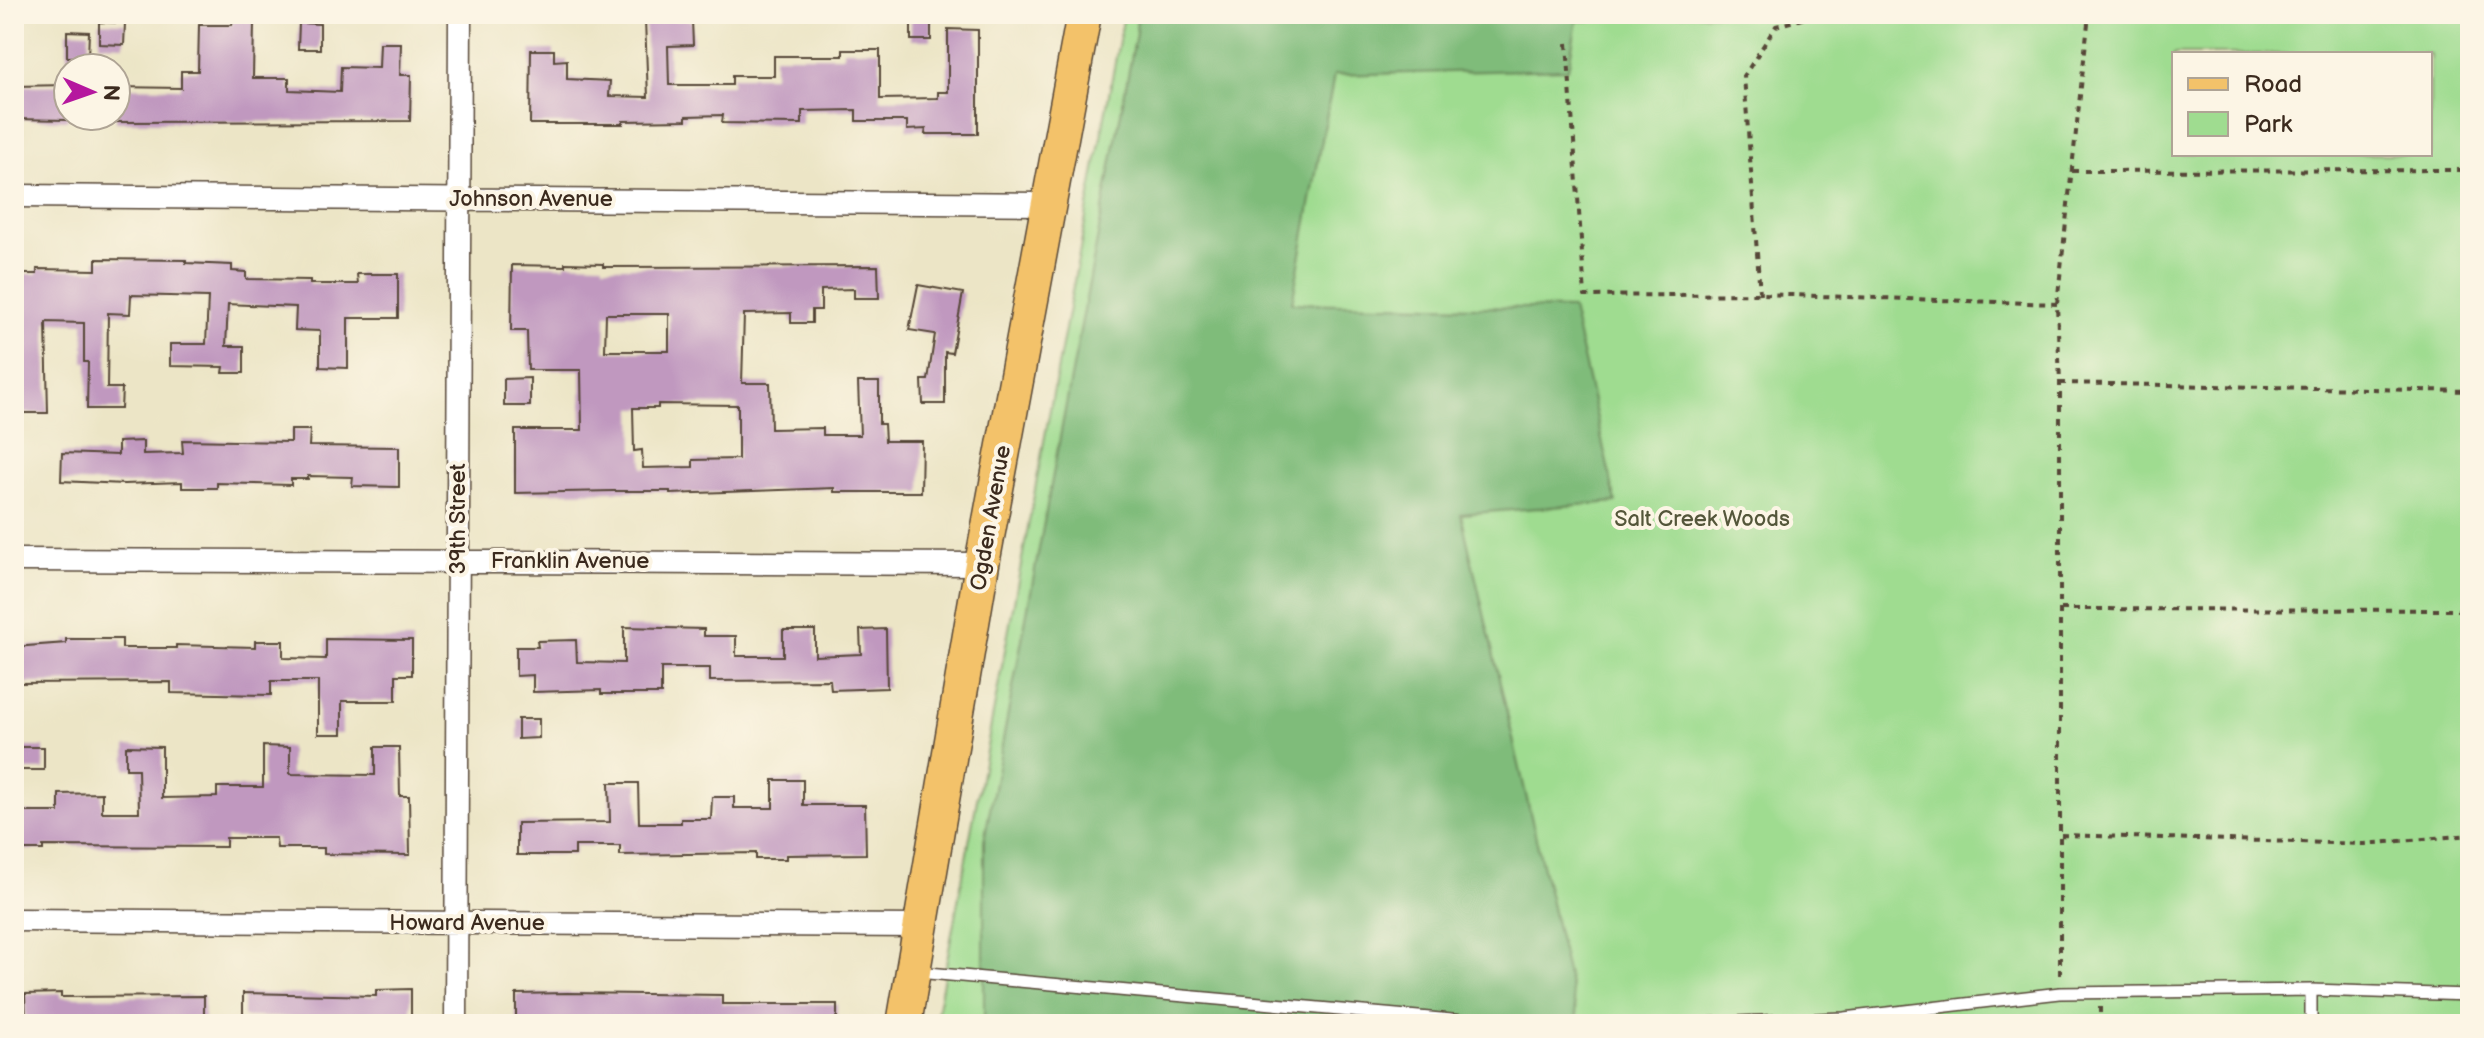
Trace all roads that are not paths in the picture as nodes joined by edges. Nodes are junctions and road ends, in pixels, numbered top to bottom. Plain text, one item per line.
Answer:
1 (460, 14) edge
2 (1084, 14) edge
3 (14, 196) edge
4 (458, 199) junction
5 (1048, 204) junction
6 (14, 560) edge
7 (458, 561) junction
8 (982, 564) junction
9 (14, 920) edge
10 (456, 923) junction
11 (919, 926) junction
12 (912, 972) junction
13 (2311, 990) junction
14 (2470, 995) edge
15 (456, 1024) edge
16 (904, 1024) edge
17 (1496, 1024) edge
18 (1682, 1024) edge
19 (2311, 1024) edge

1 - 4 street, 39th Street
2 - 5 main road, Ogden Avenue
3 - 4 street, Johnson Avenue
4 - 5 street, Johnson Avenue
4 - 7 street, 39th Street
5 - 8 main road, Ogden Avenue
6 - 7 street, Franklin Avenue
7 - 8 street, Franklin Avenue
7 - 10 street, 39th Street
8 - 11 main road, Ogden Avenue
9 - 10 street, Howard Avenue
10 - 11 street, Howard Avenue
10 - 15 street, 39th Street
11 - 12 main road, Ogden Avenue
12 - 16 main road, Ogden Avenue
12 - 17 lane
13 - 14 lane
13 - 18 lane
13 - 19 lane

